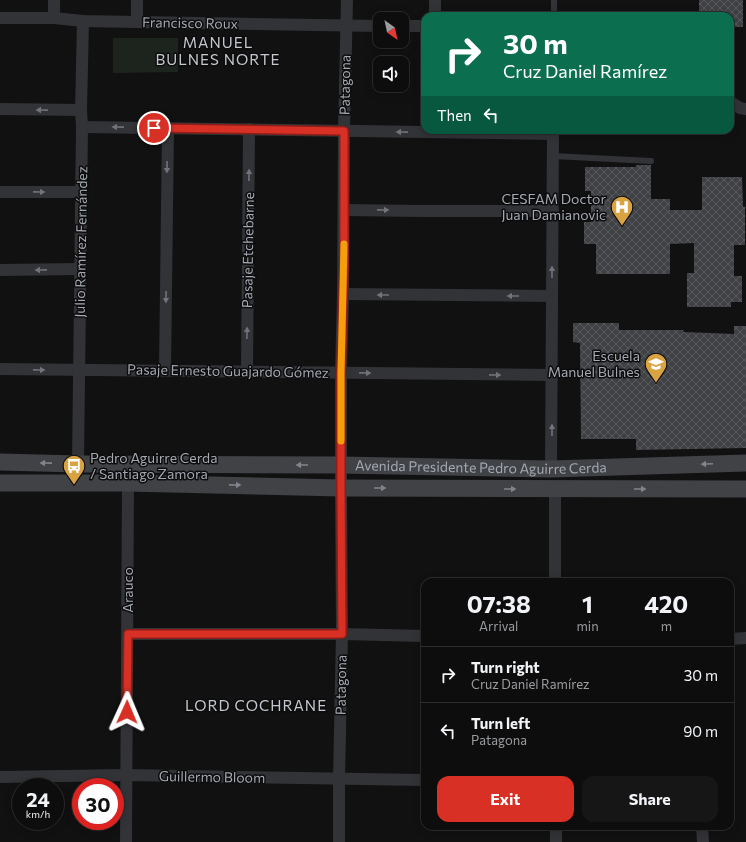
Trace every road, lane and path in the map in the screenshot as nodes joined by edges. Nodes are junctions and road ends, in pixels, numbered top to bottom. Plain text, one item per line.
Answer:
1 (54, 0) edge
2 (137, 0) edge
3 (346, 0) edge
4 (435, 0) edge
5 (554, 0) edge
6 (435, 12) edge
7 (554, 12) edge
8 (0, 18) edge
9 (54, 18) junction
10 (83, 20) junction
11 (137, 22) junction
12 (346, 26) junction
13 (373, 26) edge
14 (409, 26) edge
15 (421, 26) edge
16 (734, 104) edge
17 (0, 109) edge
18 (746, 109) edge
19 (80, 110) junction
20 (82, 127) junction
21 (168, 128) junction
22 (250, 129) junction
23 (344, 131) junction
24 (421, 131) edge
25 (553, 134) edge
26 (553, 156) junction
27 (651, 161) dead end
28 (0, 192) edge
29 (81, 192) junction
30 (344, 210) junction
31 (553, 211) junction
32 (80, 269) junction
33 (0, 270) edge
34 (343, 294) junction
35 (552, 296) junction
36 (0, 369) edge
37 (79, 370) junction
38 (165, 371) junction
39 (247, 372) junction
40 (341, 373) junction
41 (552, 375) junction
42 (0, 462) edge
43 (746, 463) edge
44 (78, 464) junction
45 (341, 465) junction
46 (551, 469) junction
47 (128, 483) junction
48 (0, 484) edge
49 (341, 488) junction
50 (555, 489) junction
51 (746, 489) edge
52 (555, 578) edge
53 (128, 634) junction
54 (342, 634) junction
55 (421, 636) edge
56 (746, 638) edge
57 (734, 639) edge
58 (126, 775) junction
59 (0, 777) edge
60 (339, 779) junction
61 (421, 780) edge
62 (556, 830) edge
63 (702, 830) edge
64 (126, 842) edge
65 (339, 842) edge
66 (556, 842) edge
67 (703, 842) edge

1 - 9 street
2 - 11 street
3 - 12 street, Patagona
4 - 6 street
5 - 7 lane
8 - 9 street, Francisco Roux
9 - 10 street, Francisco Roux
10 - 11 street, Francisco Roux
10 - 19 street, Julio Ramírez Fernández
11 - 12 street, Francisco Roux
12 - 13 street, Francisco Roux
12 - 23 street, Patagona
14 - 15 street
16 - 18 street
19 -> 17 street
19 - 20 street, Julio Ramírez Fernández
21 -> 20 street
20 - 29 street, Julio Ramírez Fernández
21 - 22 street
21 -> 38 street
22 - 23 street
39 -> 22 street, Pasaje Etchebarne
24 -> 23 street
23 - 30 street, Patagona
25 - 26 street
26 - 27 lane
26 - 31 street
28 -> 29 street
29 - 32 street, Julio Ramírez Fernández
30 -> 31 street
30 - 34 street, Patagona
35 -> 31 street
32 -> 33 street
32 - 37 street, Julio Ramírez Fernández
35 -> 34 street
34 - 40 street, Patagona
35 - 41 street
36 -> 37 street, Pasaje Ernesto Guajardo Gómez
37 - 38 street, Pasaje Ernesto Guajardo Gómez
37 - 44 street, Julio Ramírez Fernández
38 - 39 street, Pasaje Ernesto Guajardo Gómez
39 - 40 street, Pasaje Ernesto Guajardo Gómez
40 -> 41 street, Pasaje Ernesto Guajardo Gómez
40 - 45 street, Patagona
46 -> 41 street
44 -> 42 main road, Avenida Presidente Pedro Aguirre Cerda
43 -> 46 main road, Avenida Presidente Pedro Aguirre Cerda
45 -> 44 main road, Avenida Presidente Pedro Aguirre Cerda
45 - 46 main road, Avenida Presidente Pedro Aguirre Cerda
45 - 49 street, Patagona
46 - 50 main road
47 - 48 main road, Avenida Presidente Pedro Aguirre Cerda
47 -> 49 main road, Avenida Presidente Pedro Aguirre Cerda
47 - 53 street, Arauco
49 -> 50 main road, Avenida Presidente Pedro Aguirre Cerda
49 - 54 street, Patagona
50 -> 51 main road, Avenida Presidente Pedro Aguirre Cerda
50 - 52 street
53 - 54 street
53 - 58 street, Arauco
54 - 55 street
54 - 60 street, Patagona
56 - 57 street
58 - 59 street, Guillermo Bloom
58 - 60 street, Guillermo Bloom
58 - 64 street, Arauco
60 - 61 street, Guillermo Bloom
60 - 65 street, Patagona
62 - 66 street
63 - 67 street

